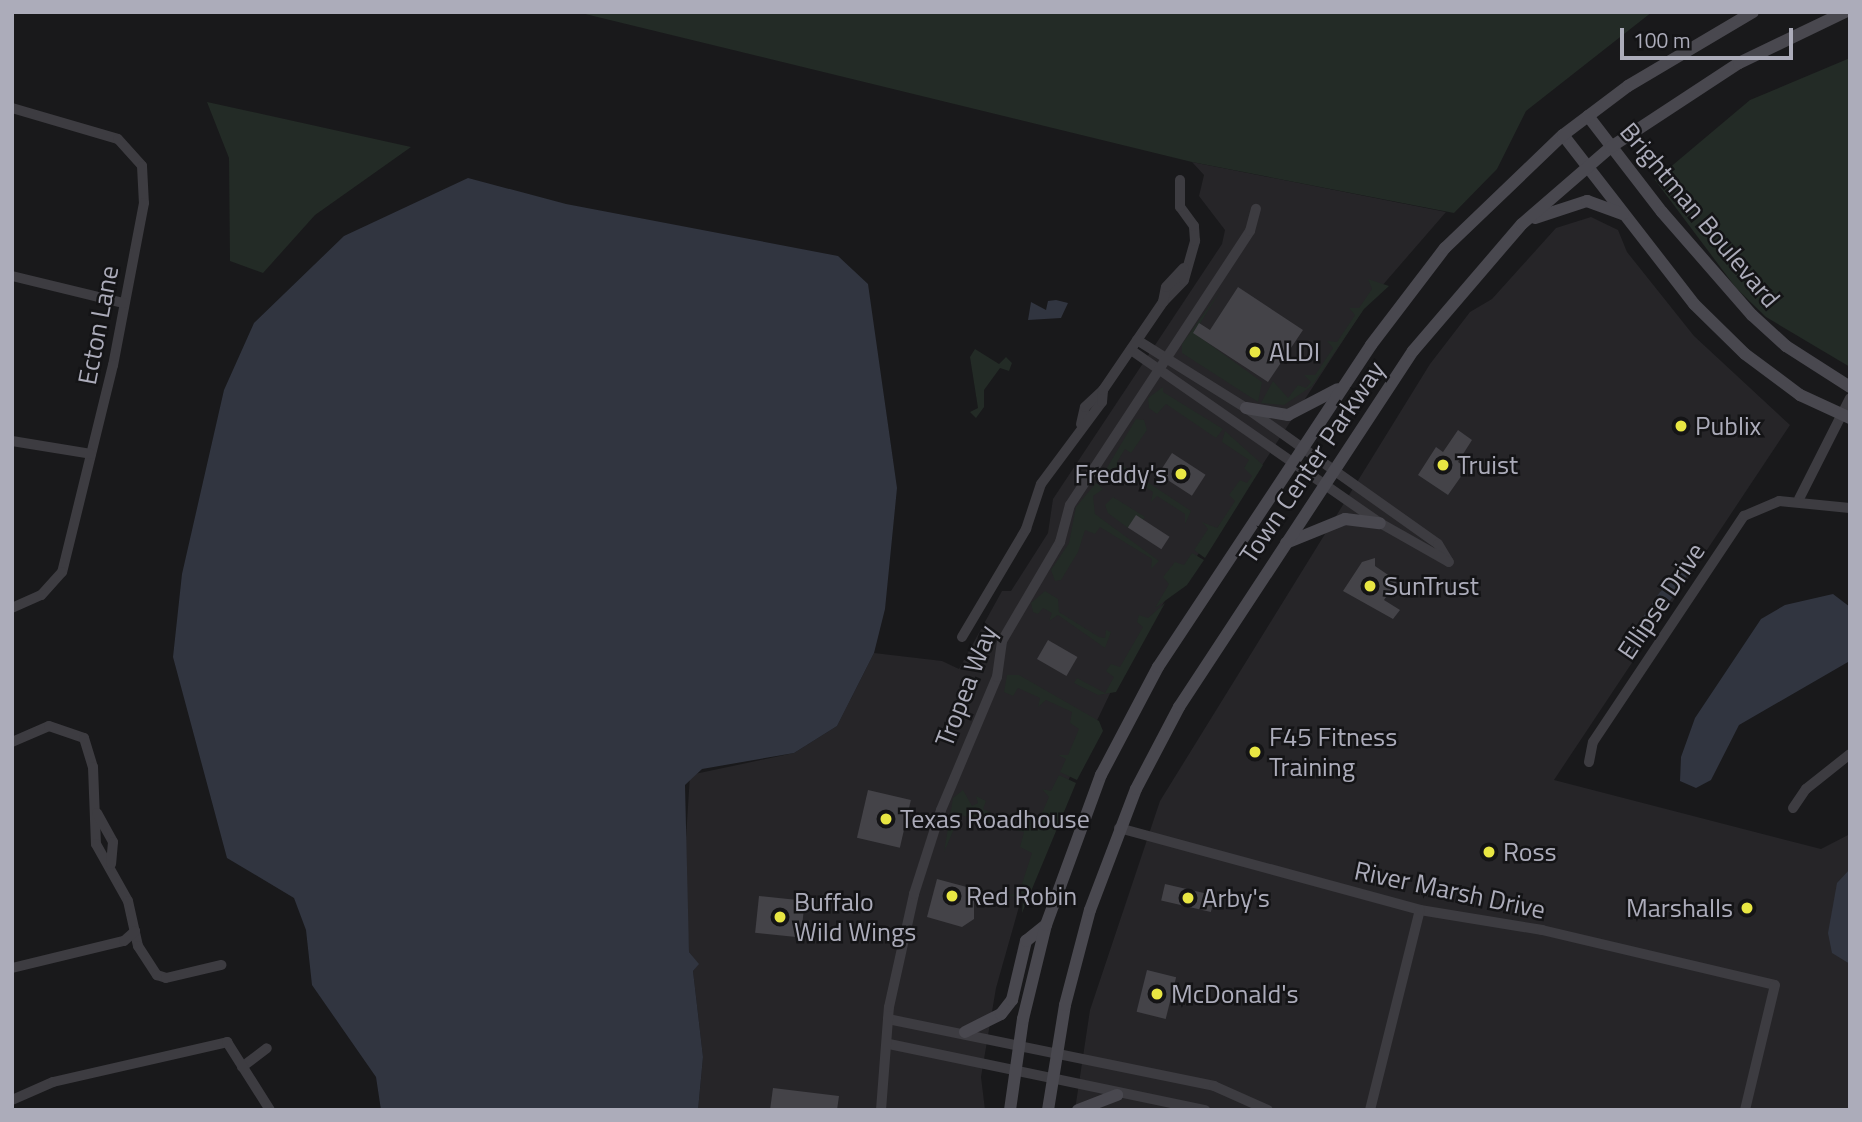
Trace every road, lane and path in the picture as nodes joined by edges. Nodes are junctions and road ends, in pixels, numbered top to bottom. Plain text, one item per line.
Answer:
1 (1753, 12) edge
2 (1845, 12) edge
3 (12, 108) edge
4 (1588, 116) junction
5 (1563, 135) junction
6 (1611, 147) junction
7 (1588, 166) junction
8 (1180, 180) dead end
9 (1256, 209) dead end
10 (1632, 220) junction
11 (1522, 224) junction
12 (12, 276) edge
13 (124, 303) junction
14 (1137, 340) junction
15 (1131, 350) junction
16 (1167, 356) junction
17 (1157, 372) junction
18 (1345, 385) junction
19 (1850, 387) edge
20 (1850, 398) edge
21 (1246, 408) junction
22 (1845, 417) edge
23 (12, 441) edge
24 (1302, 450) junction
25 (91, 454) junction
26 (1293, 463) junction
27 (1334, 471) junction
28 (1325, 486) junction
29 (1799, 499) junction
30 (1850, 508) edge
31 (1380, 523) junction
32 (1285, 543) junction
33 (12, 608) edge
34 (962, 637) dead end
35 (12, 742) edge
36 (1850, 754) edge
37 (1589, 762) dead end
38 (1793, 808) dead end
39 (96, 813) junction
40 (1119, 828) junction
41 (111, 864) junction
42 (1420, 910) junction
43 (1046, 925) junction
44 (135, 931) junction
45 (221, 965) dead end
46 (12, 968) edge
47 (888, 1019) junction
48 (965, 1032) junction
49 (889, 1044) junction
50 (1020, 1045) junction
51 (267, 1048) dead end
52 (1056, 1051) junction
53 (243, 1067) junction
54 (1016, 1070) junction
55 (1052, 1080) junction
56 (1117, 1095) junction
57 (12, 1100) edge
58 (270, 1110) edge
59 (881, 1110) edge
60 (1010, 1110) edge
61 (1048, 1110) edge
62 (1079, 1110) edge
63 (1205, 1110) edge
64 (1268, 1110) edge
65 (1370, 1110) edge
66 (1745, 1110) edge

1 - 4 main road, Town Center Parkway
2 - 6 main road, Town Center Parkway
3 - 13 street, Ecton Lane
4 - 5 main road, Town Center Parkway
4 - 6 main road, Brightman Boulevard
5 - 7 main road, Brightman Boulevard
5 - 18 main road, Town Center Parkway
6 - 7 main road, Town Center Parkway
6 - 19 main road, Brightman Boulevard
7 - 10 main road, Brightman Boulevard
7 - 11 main road, Town Center Parkway
8 - 14 street
9 - 16 street, Tropea Way
10 - 11 main road
10 - 22 main road, Brightman Boulevard
11 - 27 main road, Town Center Parkway
12 - 13 street
13 - 25 street, Ecton Lane
14 - 15 street
14 - 16 street
15 - 17 street
15 - 34 street
16 - 17 street, Tropea Way
16 - 21 street
17 - 26 street
17 - 47 street, Tropea Way
18 - 21 main road
18 - 24 main road, Town Center Parkway
20 - 22 street
21 - 24 street
22 - 29 street
23 - 25 street
24 - 26 main road, Town Center Parkway
24 - 27 street
25 - 33 street, Ecton Lane
26 - 28 street
26 - 43 main road, Town Center Parkway
27 - 28 main road, Town Center Parkway
27 - 31 street
28 - 31 street
28 - 32 main road, Town Center Parkway
29 - 30 street, Ellipse Drive
29 - 37 street, Ellipse Drive
31 - 32 main road
32 - 40 main road, Town Center Parkway
35 - 39 street
36 - 38 street
39 - 41 street
39 - 41 street
40 - 42 street, River Marsh Drive
40 - 52 main road, Town Center Parkway
41 - 44 street
42 - 65 street
42 - 66 street, River Marsh Drive
43 - 48 main road
43 - 50 main road, Town Center Parkway
44 - 45 street
44 - 46 street
47 - 48 street
47 - 49 street, Tropea Way
48 - 50 street
49 - 54 street
49 - 59 street, Tropea Way
50 - 52 street
50 - 54 main road, Town Center Parkway
51 - 53 street
52 - 55 main road, Town Center Parkway
52 - 64 street
53 - 57 street
53 - 58 street
54 - 55 street
54 - 60 main road, Town Center Parkway
55 - 56 street
55 - 61 main road, Town Center Parkway
56 - 62 main road
56 - 63 street

